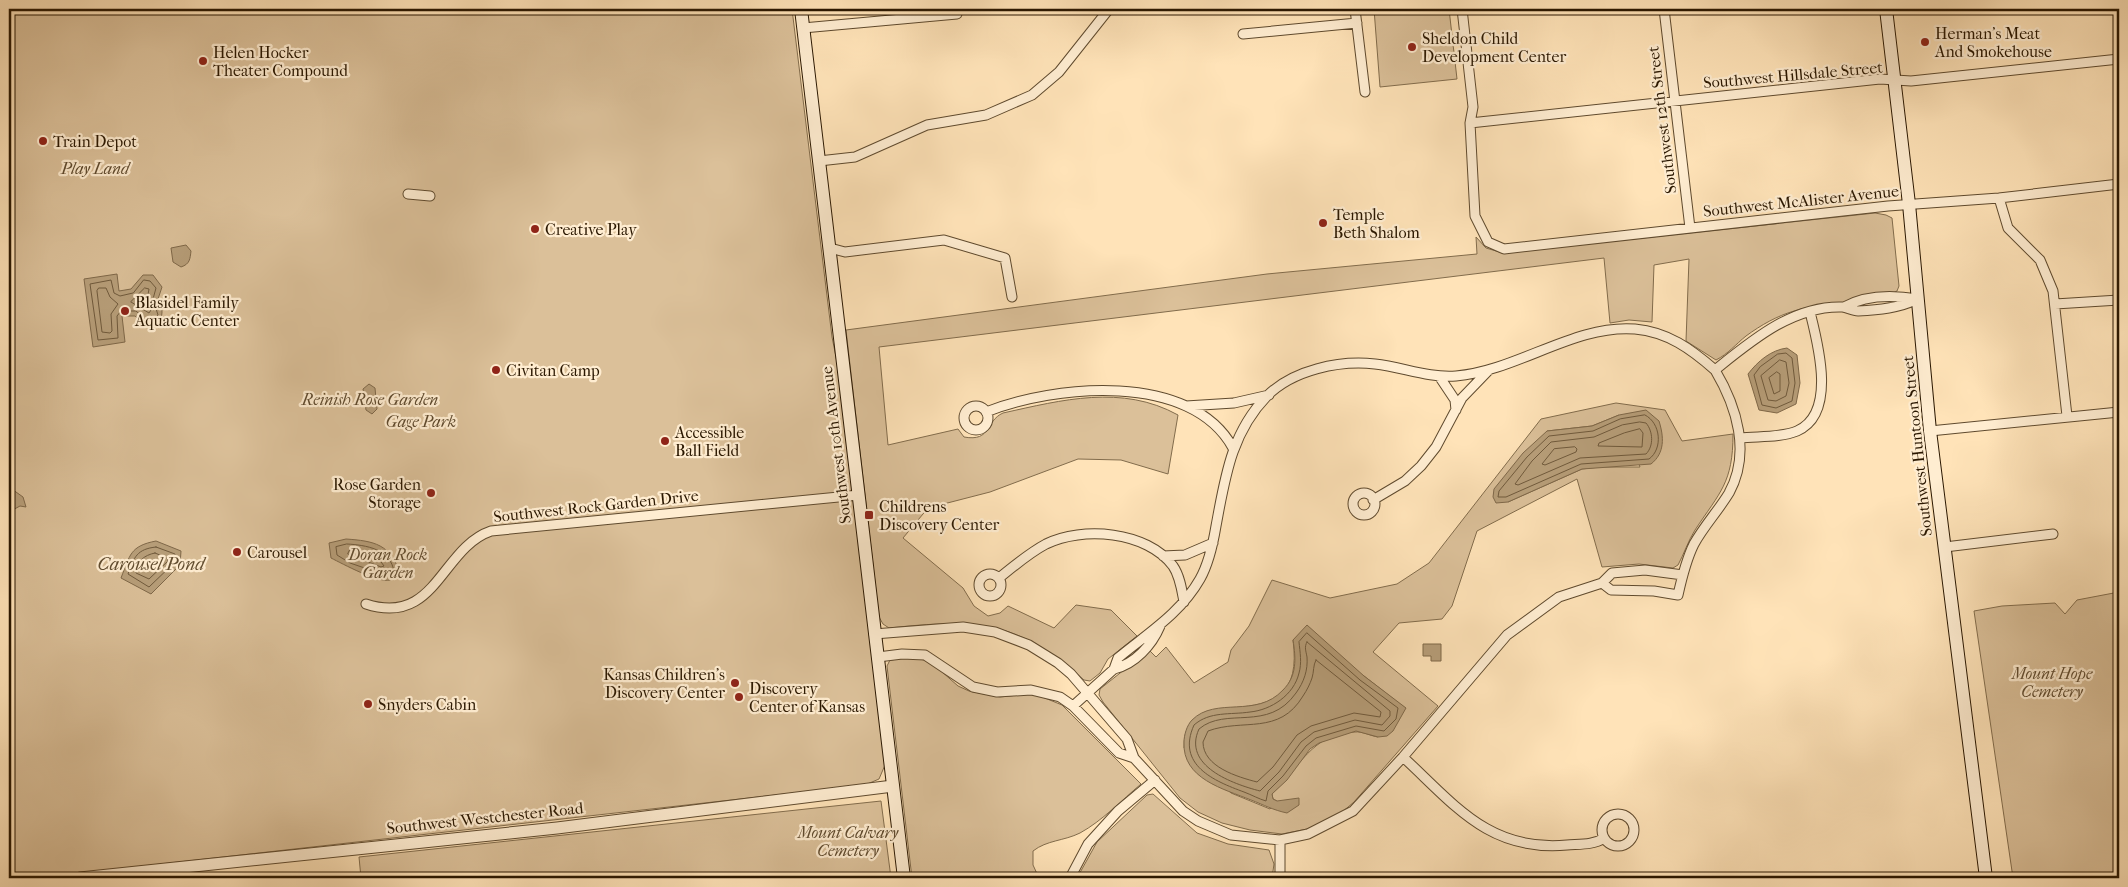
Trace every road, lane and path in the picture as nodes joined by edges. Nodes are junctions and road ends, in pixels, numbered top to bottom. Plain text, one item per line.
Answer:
1 (800, 9) edge
2 (1109, 9) edge
3 (1355, 9) edge
4 (1462, 9) edge
5 (1664, 9) edge
6 (1886, 9) edge
7 (957, 14) dead end
8 (1357, 23) junction
9 (803, 28) junction
10 (1243, 34) dead end
11 (2119, 59) edge
12 (1895, 80) junction
13 (1365, 92) dead end
14 (1675, 101) junction
15 (1470, 123) junction
16 (819, 162) junction
17 (2119, 184) edge
18 (408, 194) dead end
19 (430, 196) dead end
20 (1999, 198) junction
21 (1909, 204) junction
22 (1690, 228) junction
23 (830, 248) junction
24 (1012, 297) dead end
25 (1918, 299) junction
26 (2119, 300) edge
27 (2055, 304) junction
28 (1810, 312) junction
29 (1490, 370) junction
30 (1715, 370) junction
31 (1439, 376) junction
32 (1268, 395) junction
33 (1183, 405) junction
34 (1456, 410) junction
35 (986, 412) dead end
36 (2119, 412) edge
37 (2067, 416) junction
38 (1930, 430) junction
39 (1740, 438) junction
40 (1233, 448) junction
41 (859, 495) junction
42 (1373, 500) dead end
43 (2053, 534) dead end
44 (1213, 543) junction
45 (1945, 547) junction
46 (1163, 556) junction
47 (1683, 575) junction
48 (999, 578) dead end
49 (1602, 583) junction
50 (1184, 602) junction
51 (366, 604) dead end
52 (874, 634) junction
53 (878, 658) junction
54 (1088, 693) junction
55 (1073, 706) junction
56 (1403, 757) junction
57 (1134, 758) junction
58 (1155, 780) junction
59 (893, 786) junction
60 (1604, 838) dead end
61 (1280, 840) junction
62 (80, 878) edge
63 (904, 878) edge
64 (1070, 878) edge
65 (1280, 878) edge
66 (1986, 878) edge

1 - 9 main road, Southwest 10th Avenue
2 - 16 street
3 - 8 street
4 - 15 street
5 - 14 street, Southwest 12th Street
6 - 12 main road, Southwest Huntoon Street
7 - 9 street
8 - 10 street
8 - 13 street
9 - 16 main road, Southwest 10th Avenue
11 - 12 street, Southwest Hillsdale Street
12 - 14 street, Southwest Hillsdale Street
12 - 21 main road, Southwest Huntoon Street
14 - 15 street, Southwest Hillsdale Street
14 - 22 street, Southwest 12th Street
15 - 22 street, Southwest McAlister Avenue
16 - 23 main road, Southwest 10th Avenue
17 - 20 street, Southwest McAlister Avenue
18 - 19 street
20 - 21 street, Southwest McAlister Avenue
20 - 27 street
21 - 22 street, Southwest McAlister Avenue
21 - 25 main road, Southwest Huntoon Street
23 - 24 street
23 - 41 main road, Southwest 10th Avenue
25 - 28 street
25 - 38 main road, Southwest Huntoon Street
26 - 27 street
27 - 37 street
28 - 30 street
28 - 39 street
29 - 30 street
29 - 31 street
29 - 34 street
30 - 39 street
31 - 32 street
31 - 34 street
32 - 33 street
32 - 40 street
33 - 35 street
33 - 40 street
34 - 42 street
36 - 37 street
37 - 38 street
38 - 45 main road, Southwest Huntoon Street
39 - 47 street
40 - 44 street
41 - 51 street, Southwest Rock Garden Drive
41 - 52 main road, Southwest 10th Avenue
43 - 45 street
44 - 46 street
44 - 50 street
45 - 66 main road, Southwest Huntoon Street
46 - 48 street
46 - 50 street
47 - 49 street
47 - 49 street
49 - 56 street
50 - 54 street
52 - 53 main road, Southwest 10th Avenue
52 - 54 street
53 - 55 street
53 - 59 main road, Southwest 10th Avenue
54 - 55 street
54 - 57 street
55 - 57 street
56 - 60 street
56 - 61 street
57 - 58 street
58 - 61 street
58 - 64 street
59 - 62 street, Southwest Westchester Road
59 - 63 main road, Southwest 10th Avenue
61 - 65 street

